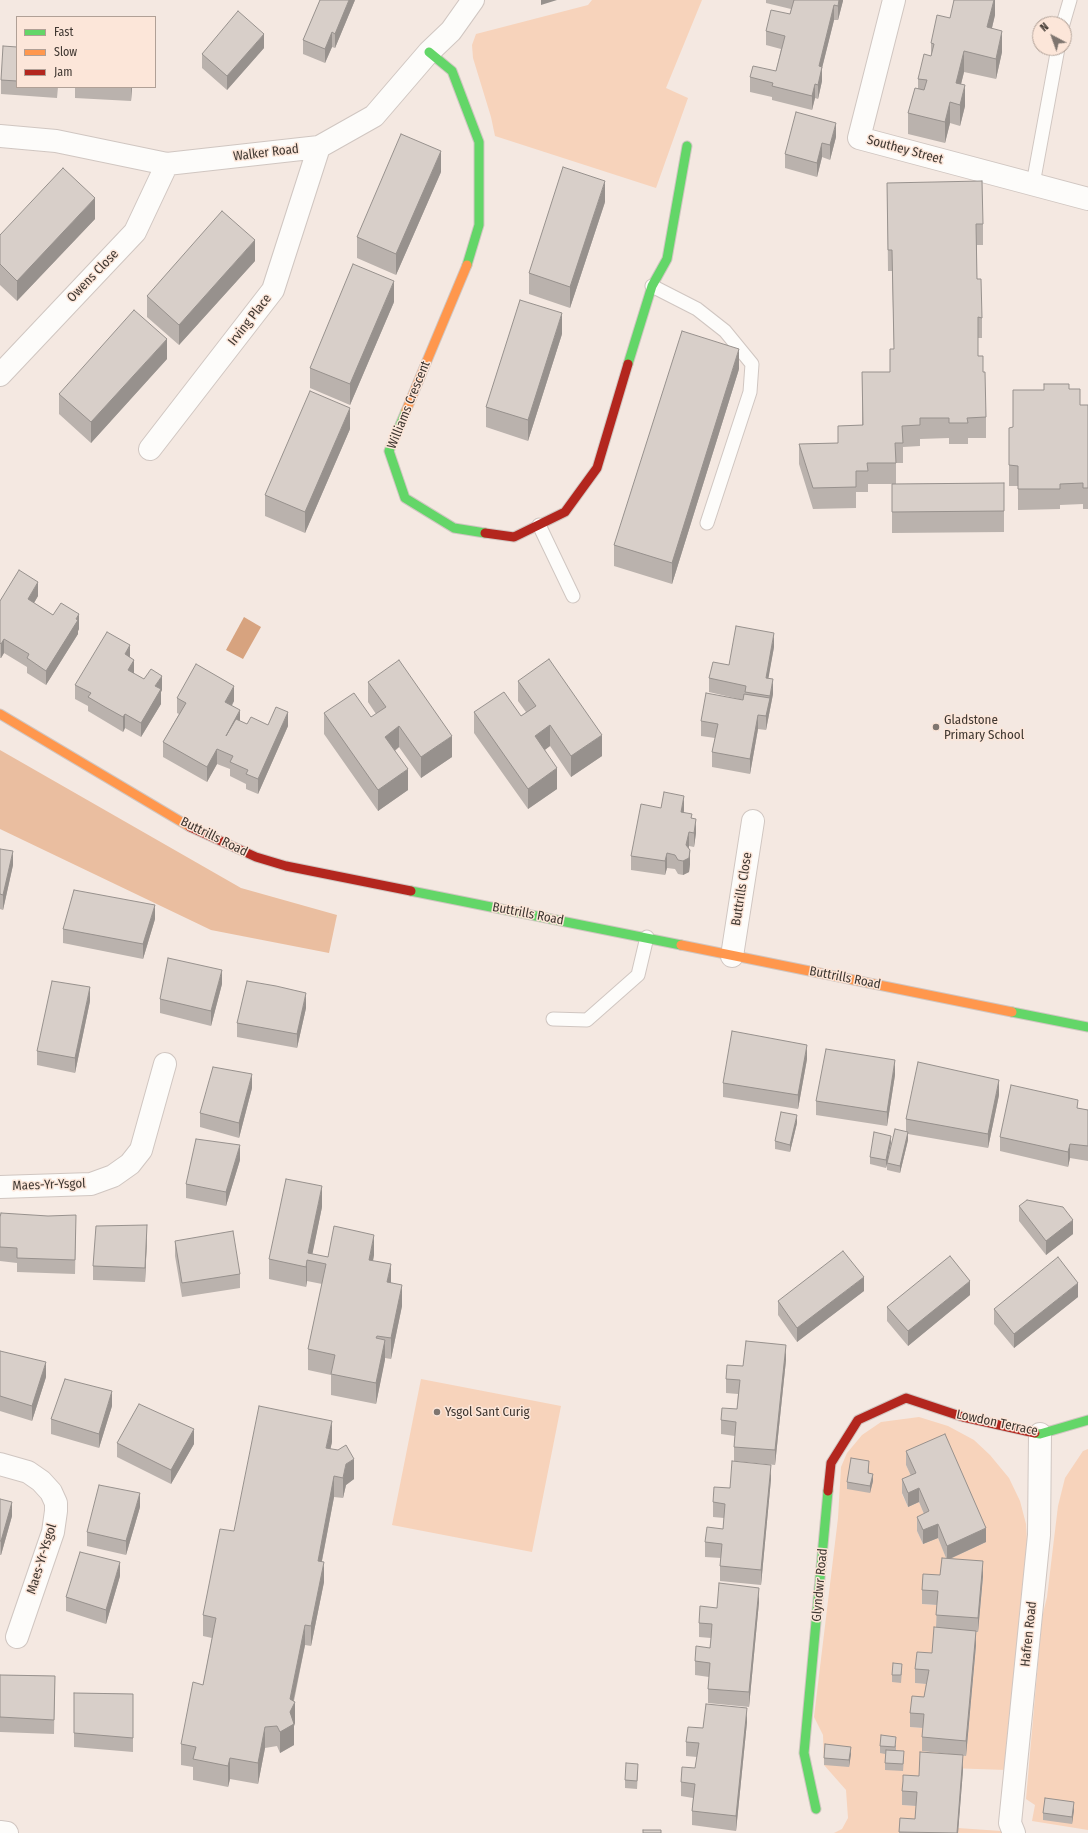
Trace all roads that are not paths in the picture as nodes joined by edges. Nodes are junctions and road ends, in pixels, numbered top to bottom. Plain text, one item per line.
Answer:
1 (473, 0) edge
2 (894, 0) edge
3 (1070, 0) edge
4 (1066, 16) edge
5 (429, 52) junction
6 (1057, 56) edge
7 (0, 136) edge
8 (687, 146) dead end
9 (319, 147) junction
10 (167, 164) junction
11 (1033, 184) junction
12 (1088, 199) edge
13 (652, 286) junction
14 (0, 375) edge
15 (150, 449) dead end
16 (707, 523) dead end
17 (539, 525) junction
18 (573, 596) dead end
19 (0, 714) edge
20 (753, 821) dead end
21 (647, 937) junction
22 (732, 956) junction
23 (554, 1019) dead end
24 (1088, 1027) edge
25 (165, 1064) dead end
26 (0, 1187) edge
27 (906, 1398) joint
28 (1088, 1420) edge
29 (1040, 1434) junction
30 (0, 1464) edge
31 (17, 1637) dead end
32 (816, 1809) dead end
33 (0, 1832) edge
34 (6, 1833) edge
35 (1014, 1833) edge

1 - 5 street, Walker Road
2 - 11 street, Southey Street
3 - 4 lane
5 - 9 street, Walker Road
5 - 17 street, Williams Crescent
6 - 11 lane
7 - 10 street, Walker Road
8 - 13 street, Williams Crescent
9 - 10 street, Walker Road
9 - 15 street, Irving Place
10 - 14 street, Owens Close
11 - 12 street, Southey Street
13 - 16 lane
13 - 17 street, Williams Crescent
17 - 18 lane
19 - 21 street, Buttrills Road
20 - 22 street, Buttrills Close
21 - 22 street, Buttrills Road
21 - 23 lane
22 - 24 street, Buttrills Road
25 - 26 street, Maes-Yr-Ysgol
27 - 29 street, Lowdon Terrace
27 - 32 street, Glyndwr Road
28 - 29 street, Lowdon Terrace
29 - 35 street, Hafren Road
30 - 31 street, Maes-Yr-Ysgol
33 - 34 street

